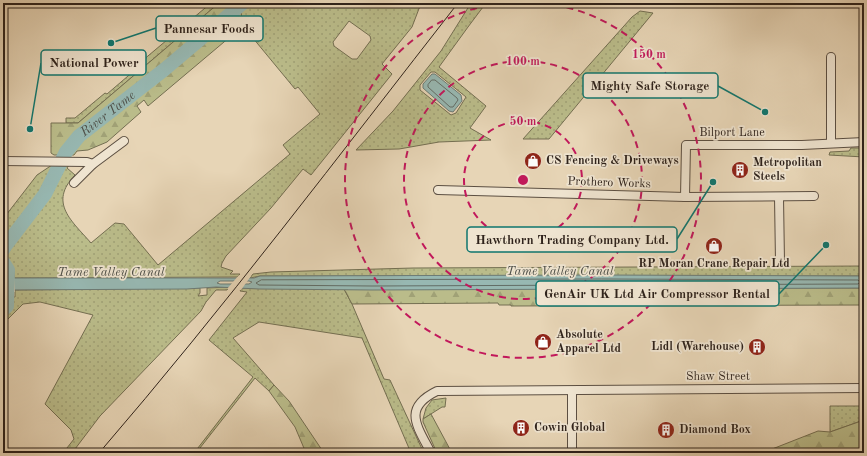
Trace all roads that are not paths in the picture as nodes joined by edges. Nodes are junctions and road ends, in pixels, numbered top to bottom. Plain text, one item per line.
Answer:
1 (831, 57) dead end
2 (124, 141) dead end
3 (864, 142) edge
4 (830, 143) junction
5 (3, 161) edge
6 (93, 164) junction
7 (74, 183) dead end
8 (438, 190) dead end
9 (814, 196) dead end
10 (685, 197) junction
11 (779, 197) junction
12 (780, 262) dead end
13 (864, 388) edge
14 (572, 390) junction
15 (431, 453) edge
16 (572, 453) edge

1 - 4 street
2 - 6 street
3 - 4 street, Bilport Lane
4 - 10 street, Bilport Lane
5 - 6 street
6 - 7 street
8 - 10 street, Prothero Works
9 - 11 street, Prothero Works
10 - 11 street, Prothero Works
11 - 12 street
13 - 14 street, Shaw Street
14 - 15 street, Shaw Street
14 - 16 street

